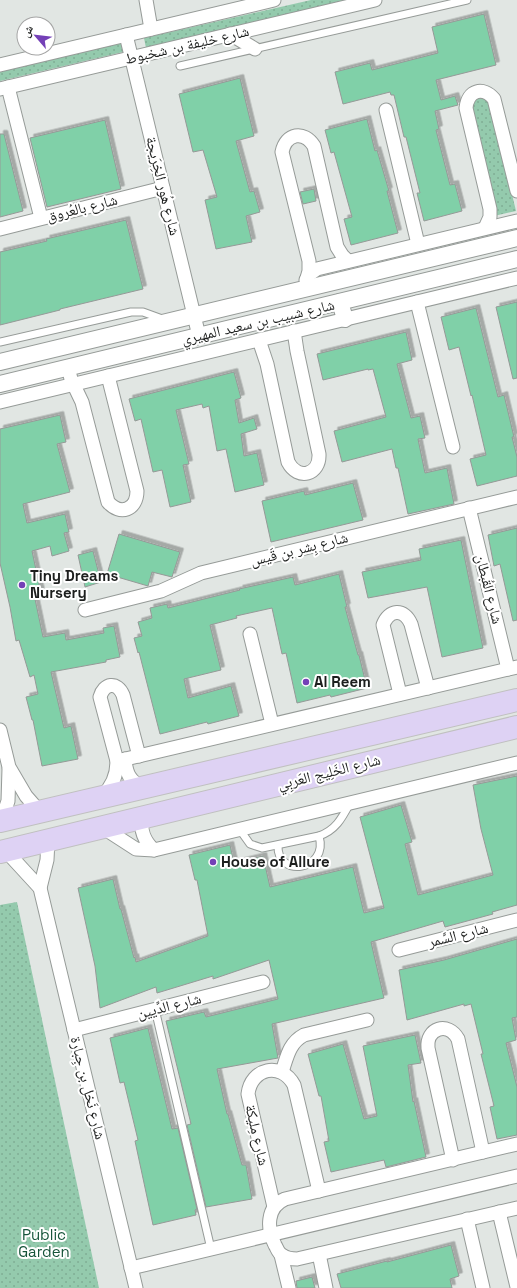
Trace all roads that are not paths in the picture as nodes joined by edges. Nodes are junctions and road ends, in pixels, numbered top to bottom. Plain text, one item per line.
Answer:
1 (146, 0) edge
2 (274, 0) edge
3 (375, 0) edge
4 (467, 0) edge
5 (151, 29) junction
6 (230, 34) junction
7 (126, 35) junction
8 (255, 49) junction
9 (132, 58) junction
10 (0, 65) edge
11 (180, 66) dead end
12 (4, 88) edge
13 (386, 110) dead end
14 (163, 188) junction
15 (517, 191) edge
16 (42, 218) junction
17 (517, 221) edge
18 (485, 228) junction
19 (0, 229) edge
20 (517, 238) edge
21 (418, 244) junction
22 (517, 260) edge
23 (348, 261) junction
24 (517, 278) edge
25 (305, 284) junction
26 (340, 302) junction
27 (417, 302) junction
28 (194, 316) junction
29 (345, 319) junction
30 (169, 322) junction
31 (294, 331) junction
32 (199, 336) junction
33 (259, 340) junction
34 (0, 342) edge
35 (0, 362) edge
36 (68, 367) junction
37 (108, 376) junction
38 (0, 384) edge
39 (73, 384) junction
40 (0, 402) edge
41 (454, 446) dead end
42 (517, 497) edge
43 (469, 508) junction
44 (84, 610) dead end
45 (250, 634) dead end
46 (513, 668) edge
47 (428, 688) junction
48 (400, 694) junction
49 (517, 700) edge
50 (272, 724) junction
51 (517, 727) edge
52 (0, 730) edge
53 (139, 756) junction
54 (121, 760) junction
55 (517, 763) edge
56 (9, 767) junction
57 (143, 788) junction
58 (100, 798) junction
59 (350, 803) junction
60 (40, 812) junction
61 (142, 817) junction
62 (0, 821) edge
63 (102, 827) junction
64 (240, 830) junction
65 (319, 836) junction
66 (48, 840) junction
67 (278, 846) junction
68 (154, 850) junction
69 (3, 851) edge
70 (40, 888) junction
71 (517, 920) edge
72 (399, 950) dead end
73 (263, 982) dead end
74 (155, 1009) junction
75 (367, 1020) dead end
76 (74, 1030) junction
77 (282, 1072) junction
78 (517, 1144) edge
79 (483, 1152) junction
80 (452, 1160) junction
81 (517, 1176) edge
82 (319, 1192) junction
83 (274, 1207) junction
84 (517, 1208) edge
85 (499, 1212) junction
86 (467, 1219) junction
87 (270, 1235) junction
88 (211, 1249) junction
89 (319, 1254) junction
90 (281, 1255) junction
91 (131, 1268) junction
92 (517, 1287) edge
93 (136, 1288) edge
94 (289, 1288) edge
95 (326, 1288) edge
96 (483, 1288) edge

1 - 5 street
2 - 5 street, شارع خليفة بن شخبوط
3 - 6 street, شارع خليفة بن شخبوط
4 - 8 lane
5 - 7 street, شارع خليفة بن شخبوط
6 - 8 street
6 - 9 street, شارع خليفة بن شخبوط
7 - 9 street, شارع هُور الخِرَيجة
7 - 10 street, شارع خليفة بن شخبوط
8 - 11 lane
9 - 12 street, شارع خليفة بن شخبوط
9 - 14 street, شارع هُور الخِرَيجة
12 - 16 street
13 - 21 street
14 - 16 street, شارع بالعُروق
14 - 28 street, شارع هُور الخِرَيجة
15 - 18 street
16 - 19 street, شارع بالعُروق
17 - 18 street
18 - 21 street
20 - 25 street, شارع شبيب بن سعيد المهيري
21 - 23 street
22 - 26 street, شارع شبيب بن سعيد المهيري
23 - 25 street
23 - 25 street
24 - 27 street
25 - 28 street, شارع شبيب بن سعيد المهيري
26 - 29 street
26 - 32 street, شارع شبيب بن سعيد المهيري
27 - 29 street
27 - 41 street
28 - 30 street, شارع شبيب بن سعيد المهيري
28 - 32 street, شارع هُور الخِرَيجة
29 - 31 street
30 - 34 lane
30 - 35 street, شارع شبيب بن سعيد المهيري
31 - 33 street
31 - 33 street, شارع شبيب بن سعيد المهيري
32 - 36 street, شارع شبيب بن سعيد المهيري
33 - 37 street
36 - 38 street, شارع شبيب بن سعيد المهيري
36 - 39 street
37 - 39 street
37 - 39 street
39 - 40 street
42 - 43 street, شارع بِشر بن قَيس
43 - 44 street, شارع بِشر بن قَيس
43 - 46 street, شارع القُبطان
45 - 50 street
46 - 47 street
47 - 48 street
47 - 48 street
48 - 50 street
49 - 57 highway, شارع الخَلِيج العَربِي
50 - 53 street
51 - 61 highway, شارع الخَلِيج العَربِي
52 - 56 street
53 - 54 street
53 - 54 street
54 - 57 street
54 - 58 street
55 - 59 street
56 - 60 street
56 - 62 street
57 - 58 highway, شارع الخَلِيج العَربِي
58 - 60 highway, شارع الخَلِيج العَربِي
59 - 64 street
59 - 65 lane
60 - 62 highway, شارع الخَلِيج العَربِي
61 - 63 highway, شارع الخَلِيج العَربِي
61 - 68 street
63 - 66 highway, شارع الخَلِيج العَربِي
63 - 68 street
64 - 67 lane
64 - 68 street
65 - 67 lane
65 - 67 lane
66 - 69 highway, شارع الخَلِيج العَربِي
66 - 70 street, شارع نَخل بن جِبارة
69 - 70 street, شارع نَخل بن جِبارة
70 - 76 street, شارع نَخل بن جِبارة
71 - 72 street, شارع السَّمر
73 - 74 street, شارع الدِّيين
74 - 76 street, شارع الدِّيين
74 - 88 lane
75 - 77 street
76 - 91 street, شارع نَخل بن جِبارة
77 - 82 street
77 - 83 street, شارع مِليكة
78 - 79 street
79 - 80 street
79 - 80 street
80 - 82 street
81 - 87 street
82 - 83 street
83 - 87 street, شارع مِليكة
84 - 85 street
85 - 86 street
85 - 92 street
86 - 89 street
86 - 96 street
87 - 88 street
87 - 90 street, شارع مِليكة
88 - 91 street
89 - 90 street
89 - 95 street
90 - 94 street, شارع مِليكة
91 - 93 street, شارع نَخل بن جِبارة

